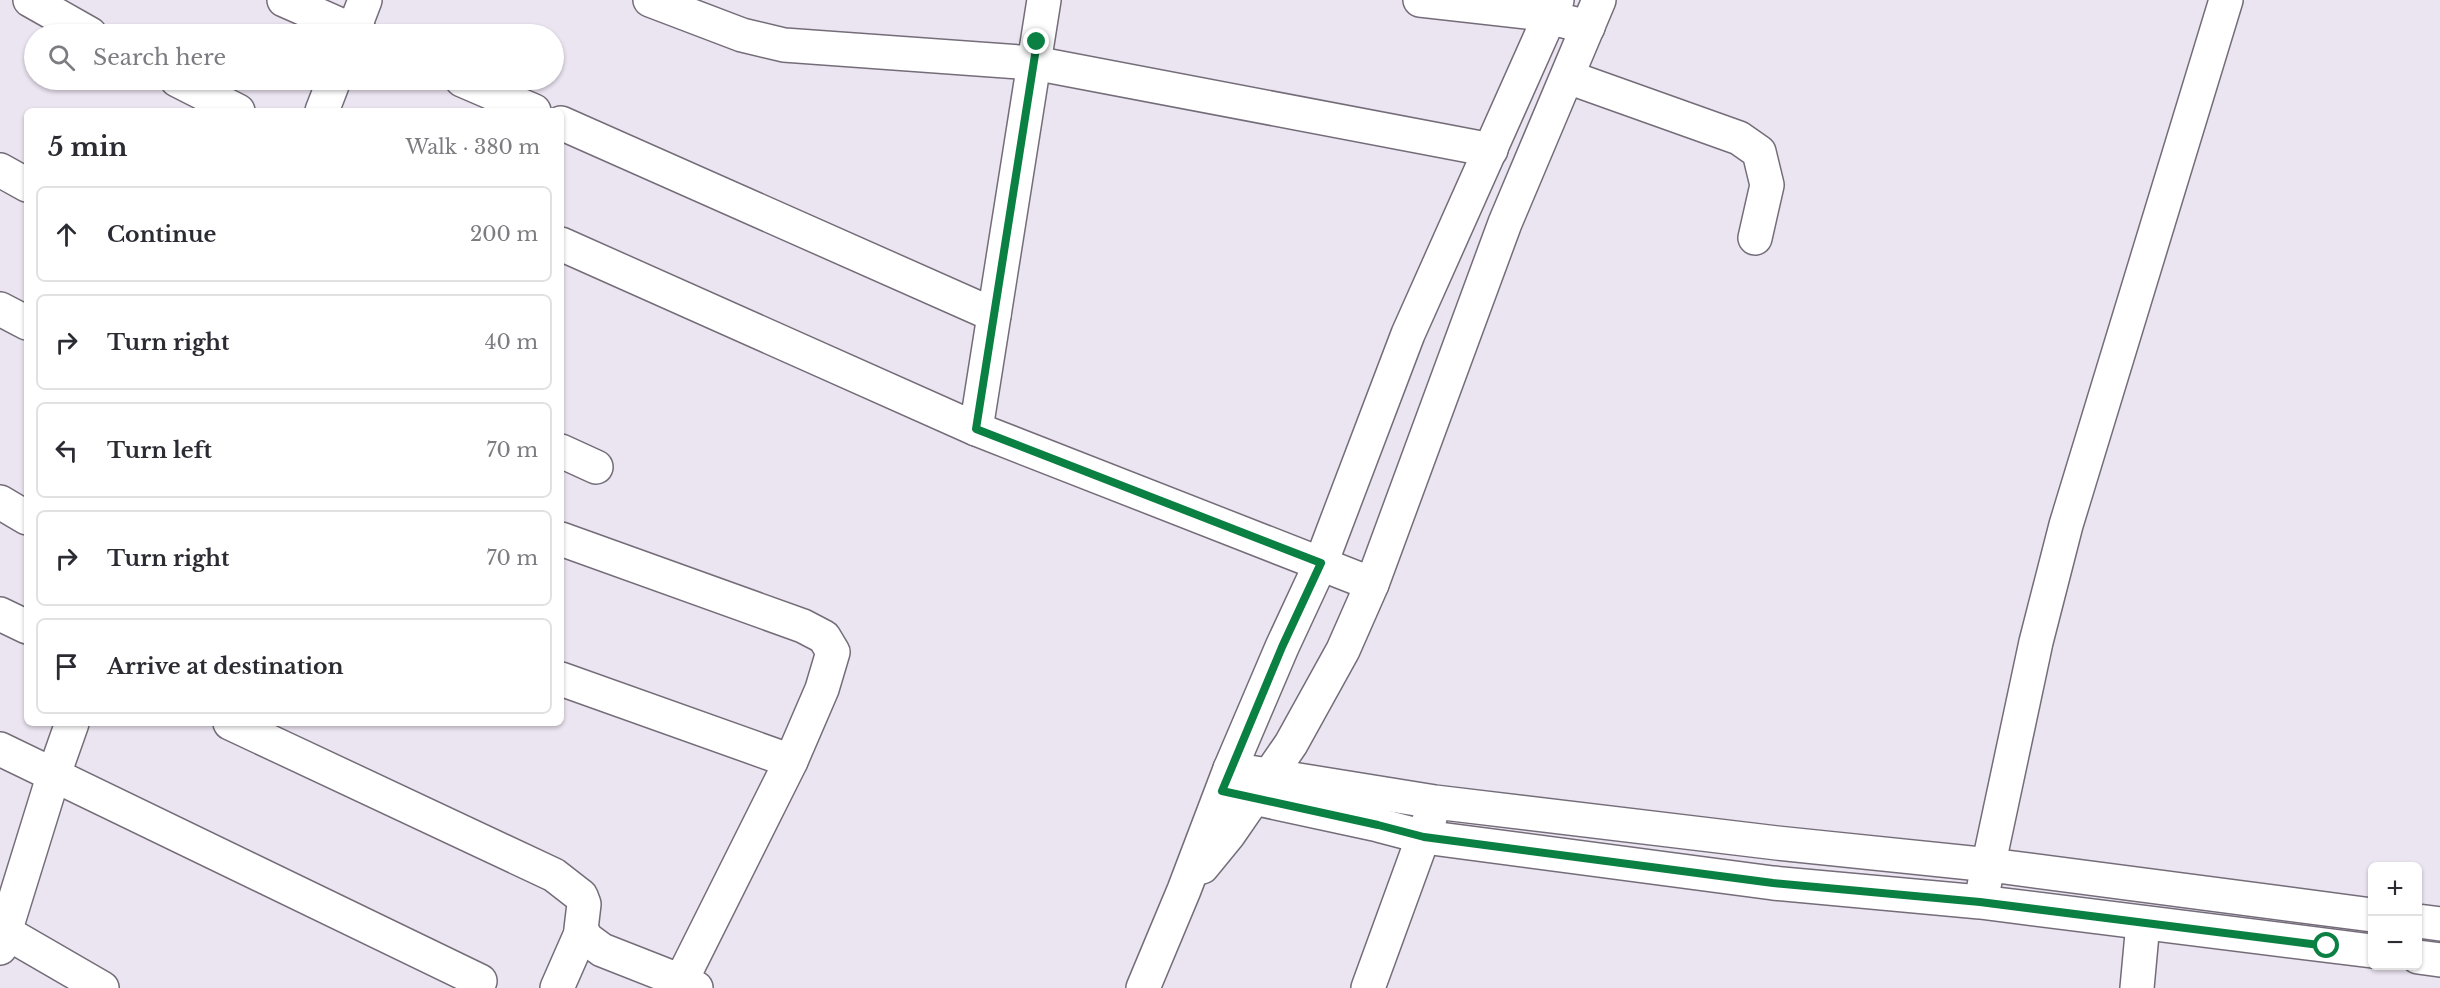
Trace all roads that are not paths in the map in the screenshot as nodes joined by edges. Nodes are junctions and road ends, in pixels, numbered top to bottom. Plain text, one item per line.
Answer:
1 (30, 0) edge
2 (57, 0) edge
3 (284, 0) edge
4 (365, 0) edge
5 (650, 0) edge
6 (1044, 0) edge
7 (1420, 0) edge
8 (2226, 0) edge
9 (1553, 8) edge
10 (1594, 14) edge
11 (71, 24) edge
12 (78, 24) edge
13 (336, 24) edge
14 (358, 24) edge
15 (1034, 63) junction
16 (1568, 77) junction
17 (197, 90) edge
18 (330, 90) edge
19 (485, 90) edge
20 (232, 108) edge
21 (323, 108) edge
22 (527, 108) edge
23 (564, 124) edge
24 (1491, 150) junction
25 (0, 170) edge
26 (24, 183) edge
27 (1755, 238) dead end
28 (564, 245) edge
29 (0, 309) edge
30 (993, 315) junction
31 (24, 321) edge
32 (976, 429) junction
33 (564, 452) edge
34 (597, 467) dead end
35 (0, 502) edge
36 (24, 516) edge
37 (564, 540) edge
38 (1321, 563) junction
39 (1372, 584) junction
40 (0, 614) edge
41 (24, 626) edge
42 (564, 680) edge
43 (71, 726) edge
44 (236, 726) edge
45 (0, 749) edge
46 (791, 761) junction
47 (53, 777) junction
48 (1226, 780) junction
49 (1262, 787) junction
50 (1435, 802) junction
51 (1424, 837) junction
52 (1990, 865) junction
53 (1184, 890) junction
54 (1980, 902) junction
55 (2368, 914) edge
56 (2422, 922) edge
57 (2143, 923) junction
58 (2440, 924) edge
59 (582, 931) junction
60 (2, 936) edge
61 (2368, 950) edge
62 (2422, 958) edge
63 (2440, 960) edge
64 (480, 981) dead end
65 (688, 985) edge
66 (102, 988) edge
67 (556, 988) edge
68 (1143, 988) edge
69 (1368, 988) edge
70 (2138, 988) edge

1 - 11 street
2 - 12 street
3 - 13 street
4 - 14 street
5 - 15 street
6 - 15 street
7 - 9 street
8 - 52 street
9 - 10 street
9 - 24 street
10 - 16 street
15 - 24 street
15 - 30 street
16 - 27 street
16 - 39 street
17 - 20 street
18 - 21 street
19 - 22 street
23 - 30 street
24 - 38 street
25 - 26 street
28 - 32 street
29 - 31 street
30 - 32 street
32 - 38 street
33 - 34 street
35 - 36 street
37 - 46 street
38 - 39 street
38 - 48 street
39 - 49 street
40 - 41 street
42 - 46 street
43 - 47 street
44 - 59 street
45 - 47 street
46 - 65 street
47 - 60 street
47 - 64 street
48 - 49 street
48 - 53 street
49 - 50 street
49 - 51 street
49 - 53 street
50 - 51 street
50 - 52 street
51 - 54 street
51 - 69 street
52 - 54 street
52 - 55 street
53 - 68 street
54 - 57 street
56 - 58 street
57 - 61 street
57 - 70 street
59 - 65 street
59 - 67 street
60 - 66 street
62 - 63 street

